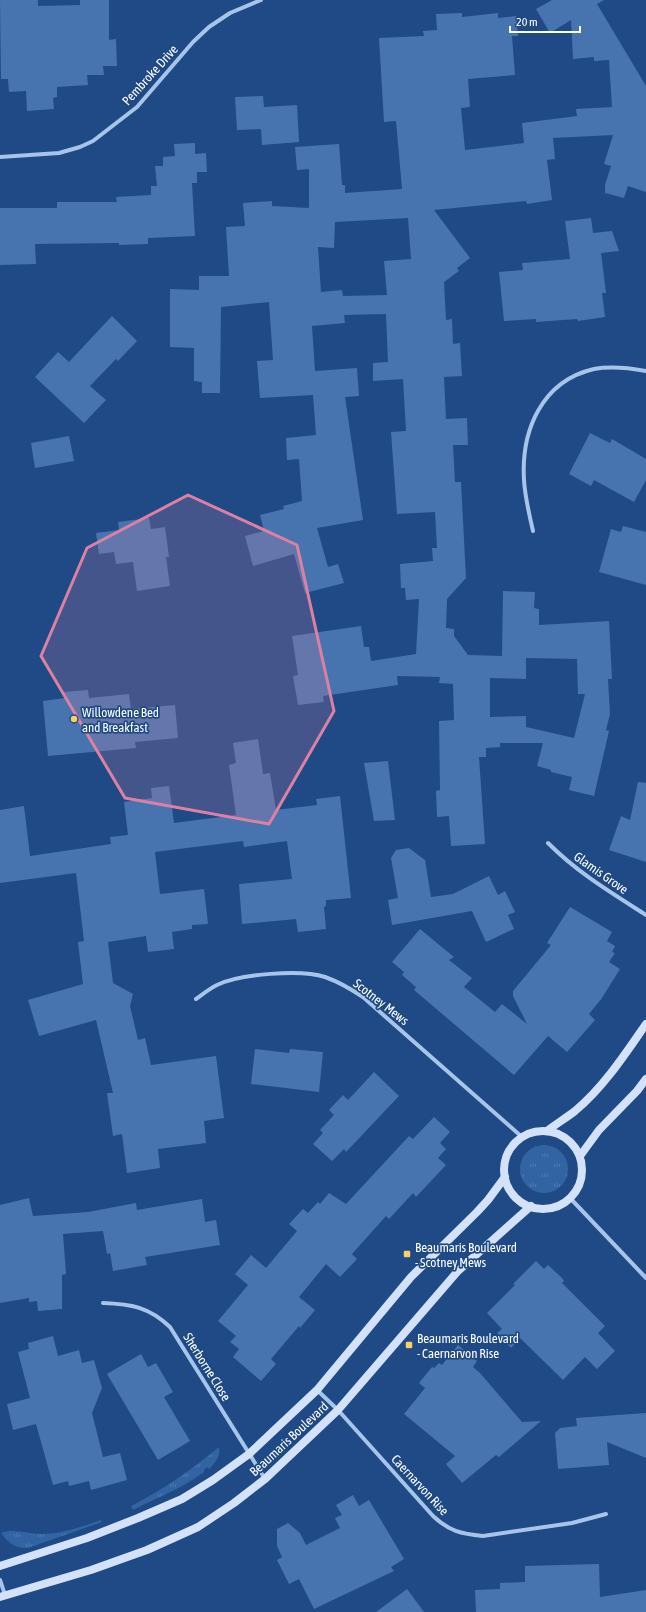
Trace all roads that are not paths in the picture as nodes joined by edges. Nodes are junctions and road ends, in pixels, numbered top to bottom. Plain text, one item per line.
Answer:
1 (261, 0) edge
2 (0, 157) edge
3 (646, 371) edge
4 (533, 531) dead end
5 (548, 843) dead end
6 (646, 915) edge
7 (196, 998) dead end
8 (646, 1024) edge
9 (646, 1080) edge
10 (547, 1131) junction
11 (522, 1137) junction
12 (580, 1156) junction
13 (505, 1177) junction
14 (570, 1198) junction
15 (531, 1206) junction
16 (646, 1278) edge
17 (103, 1303) dead end
18 (317, 1390) junction
19 (338, 1410) junction
20 (249, 1454) junction
21 (265, 1479) junction
22 (606, 1514) dead end
23 (0, 1566) edge
24 (0, 1580) edge
25 (2, 1596) edge

1 - 2 street, Pembroke Drive
3 - 4 street
5 - 6 street, Glamis Grove
7 - 11 street, Scotney Mews
8 - 10 street
9 - 12 street
10 - 11 street
10 - 12 street
11 - 13 street
12 - 14 street
13 - 15 street
13 - 18 street, Beaumaris Boulevard
14 - 15 street
14 - 16 street
15 - 19 street, Beaumaris Boulevard
17 - 20 street, Sherborne Close
18 - 19 street, Caernarvon Rise
18 - 20 street, Beaumaris Boulevard
19 - 21 street, Beaumaris Boulevard
19 - 22 street, Caernarvon Rise
20 - 21 street, Sherborne Close
20 - 23 street, Beaumaris Boulevard
21 - 25 street, Beaumaris Boulevard
24 - 25 street

